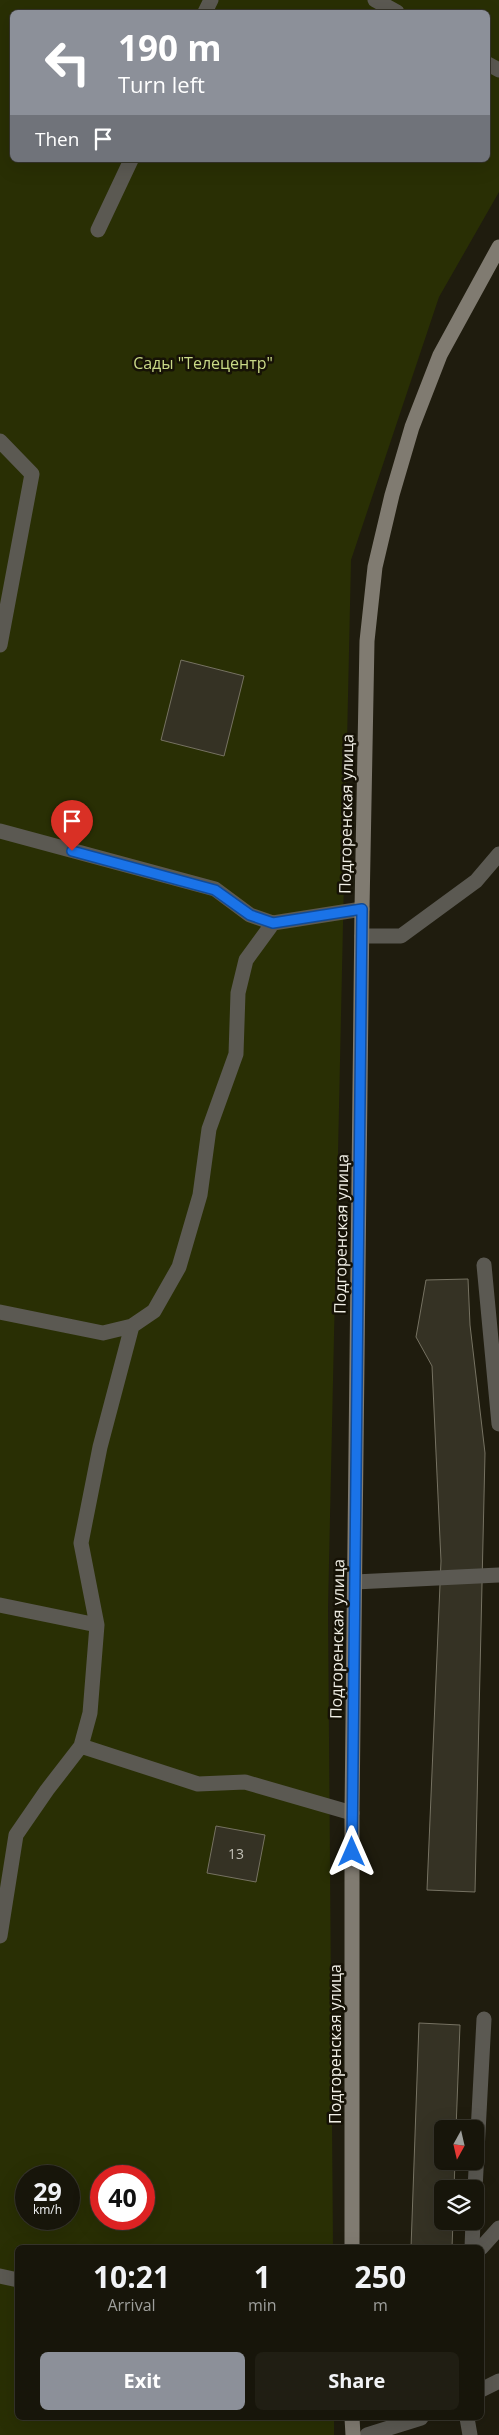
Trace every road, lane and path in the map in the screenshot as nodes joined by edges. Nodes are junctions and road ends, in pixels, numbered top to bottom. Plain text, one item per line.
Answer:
1 (375, 0) edge
2 (393, 10) edge
3 (130, 162) edge
4 (98, 230) dead end
5 (499, 247) edge
6 (0, 441) edge
7 (4, 601) edge
8 (0, 645) edge
9 (0, 831) edge
10 (499, 854) edge
11 (362, 909) junction
12 (273, 923) junction
13 (362, 936) junction
14 (484, 1265) dead end
15 (0, 1312) edge
16 (132, 1326) junction
17 (499, 1424) edge
18 (499, 1575) edge
19 (355, 1582) junction
20 (0, 1605) edge
21 (97, 1625) junction
22 (81, 1746) junction
23 (352, 1813) junction
24 (0, 1936) edge
25 (484, 2019) dead end
26 (475, 2180) edge
27 (499, 2228) edge
28 (473, 2230) edge
29 (352, 2245) edge
30 (472, 2245) edge
31 (484, 2245) edge
32 (0, 2276) edge
33 (15, 2279) edge
34 (499, 2381) edge
35 (484, 2388) edge
36 (352, 2420) edge
37 (415, 2420) edge
38 (467, 2420) edge
39 (353, 2435) edge
40 (367, 2435) edge
41 (470, 2435) edge

1 - 2 street
3 - 4 street
5 - 11 street, Подгоренская улица
6 - 7 street
7 - 8 street
9 - 12 street
10 - 13 street
11 - 12 street
11 - 13 street, Подгоренская улица
12 - 16 street
13 - 19 street, Подгоренская улица
14 - 17 street
15 - 16 street
16 - 21 street
18 - 19 street
19 - 23 street, Подгоренская улица
20 - 21 street
21 - 22 street
22 - 23 street
22 - 24 street
23 - 29 street, Подгоренская улица
25 - 26 street
27 - 31 street
28 - 30 street
32 - 33 street
34 - 35 street
36 - 39 street
37 - 40 street
38 - 41 street

